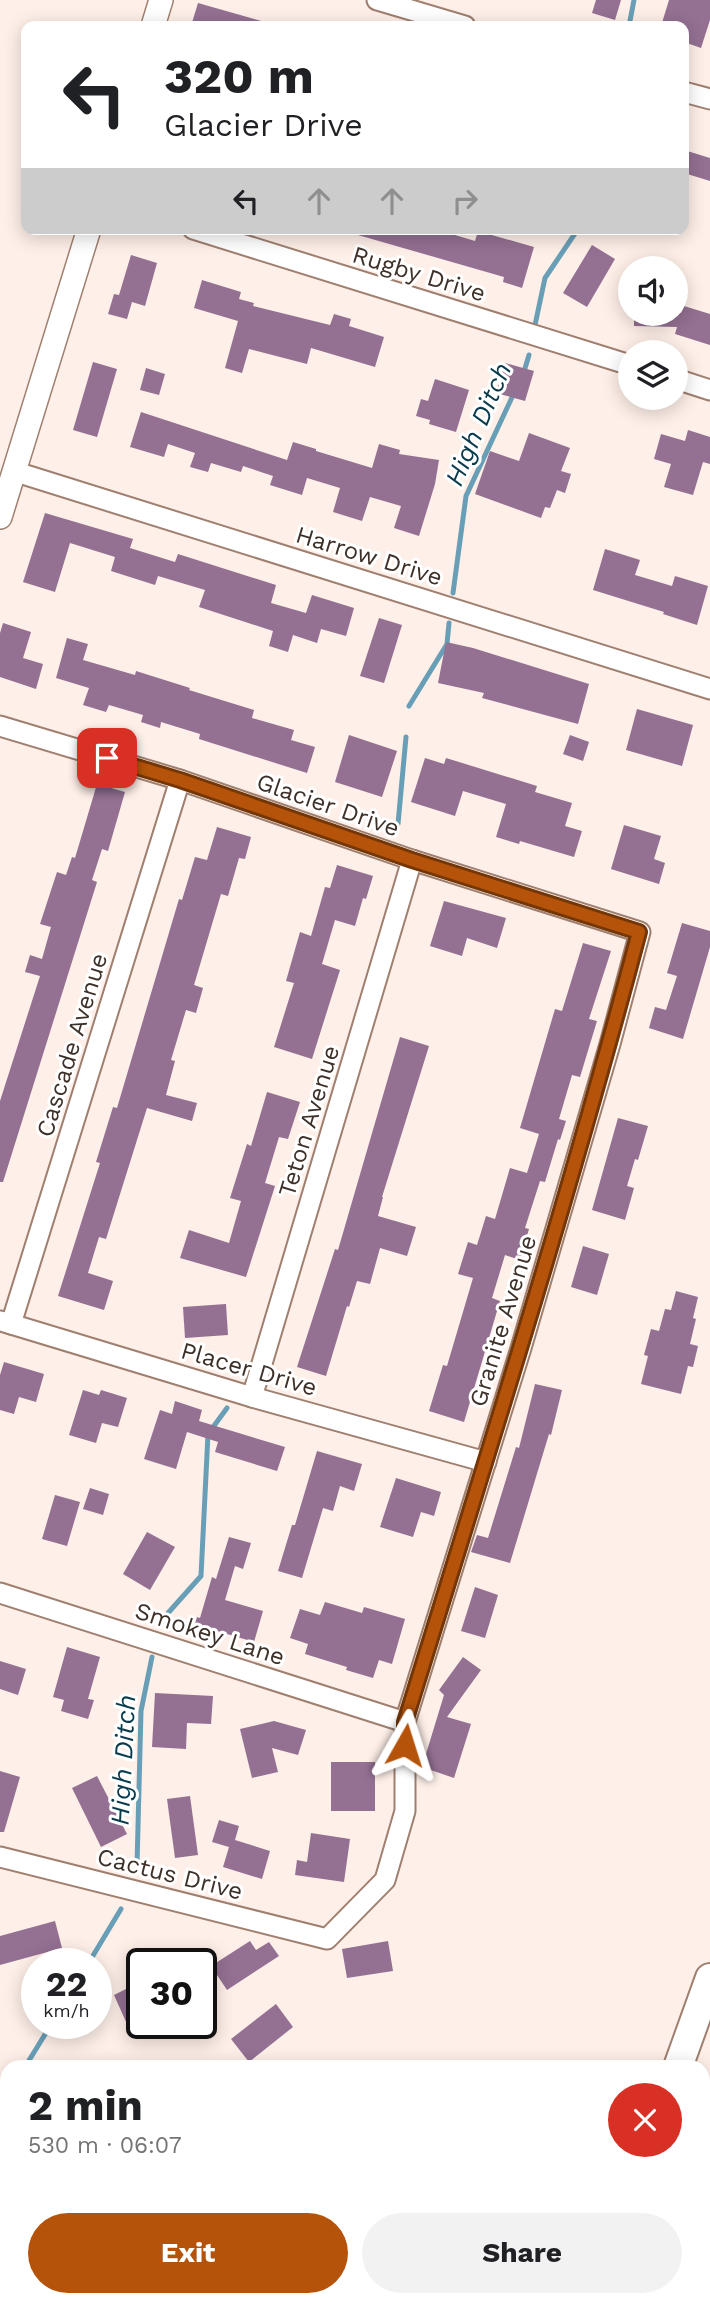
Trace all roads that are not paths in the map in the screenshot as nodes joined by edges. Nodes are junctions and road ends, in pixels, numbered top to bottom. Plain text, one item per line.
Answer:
1 (161, 0) edge
2 (377, 0) edge
3 (155, 21) edge
4 (448, 21) edge
5 (689, 93) edge
6 (710, 99) edge
7 (87, 235) edge
8 (212, 235) edge
9 (618, 361) edge
10 (688, 383) edge
11 (710, 390) edge
12 (13, 471) junction
13 (0, 517) edge
14 (710, 689) edge
15 (0, 726) edge
16 (180, 780) junction
17 (412, 860) junction
18 (639, 932) joint
19 (5, 1323) edge
20 (253, 1397) junction
21 (486, 1462) junction
22 (0, 1593) edge
23 (405, 1722) junction
24 (0, 1857) edge
25 (327, 1939) joint
26 (710, 1978) edge
27 (681, 2060) edge

1 - 3 main road
2 - 4 street
5 - 6 street
7 - 12 main road
8 - 9 street, Rugby Drive
10 - 11 street
12 - 13 main road
12 - 14 street, Harrow Drive
15 - 16 street, Glacier Drive
16 - 17 street, Glacier Drive
16 - 19 street, Cascade Avenue
17 - 18 street, Glacier Drive
17 - 20 street, Teton Avenue
18 - 21 street, Granite Avenue
19 - 20 street, Placer Drive
20 - 21 street, Placer Drive
21 - 23 street, Granite Avenue
22 - 23 street, Smokey Lane
23 - 25 street, Granite Avenue
24 - 25 street, Cactus Drive
26 - 27 highway

